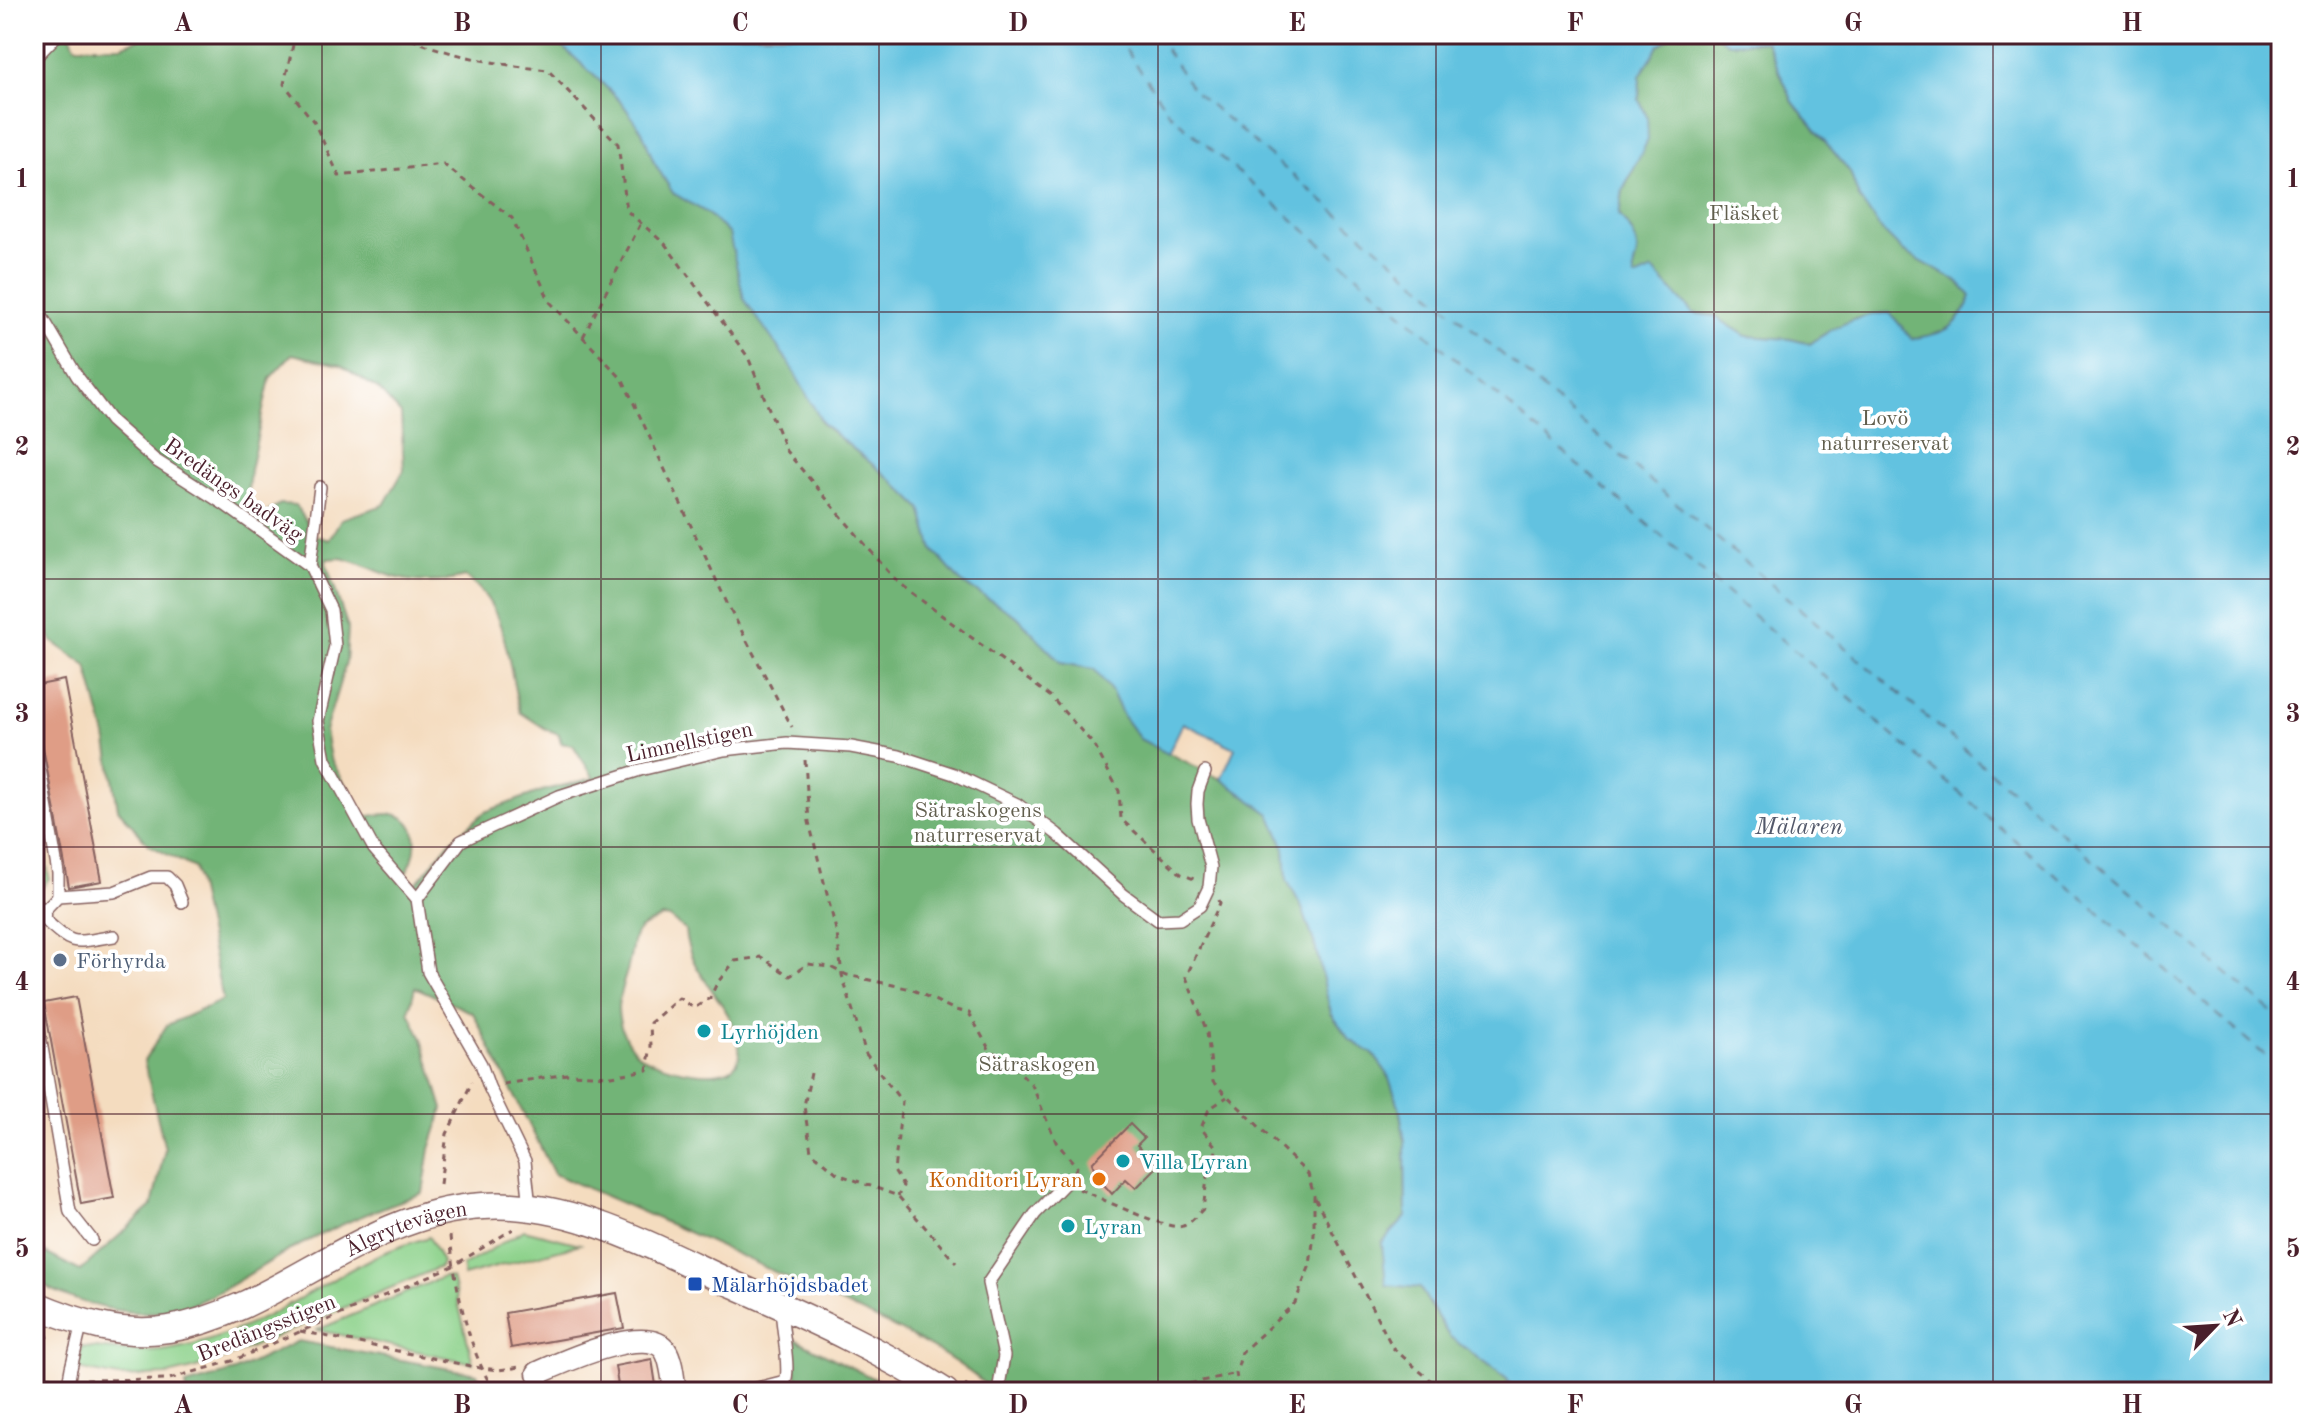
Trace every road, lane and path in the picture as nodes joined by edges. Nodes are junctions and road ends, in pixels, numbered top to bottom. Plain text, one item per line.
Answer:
1 (58, 34) edge
2 (400, 34) edge
3 (293, 45) dead end
4 (34, 59) edge
5 (641, 223) junction
6 (34, 303) edge
7 (583, 338) junction
8 (320, 487) dead end
9 (310, 566) junction
10 (34, 735) edge
11 (800, 744) junction
12 (1205, 772) dead end
13 (1209, 887) junction
14 (58, 896) junction
15 (417, 899) junction
16 (182, 902) dead end
17 (36, 915) edge
18 (114, 936) dead end
19 (842, 973) junction
20 (34, 1000) edge
21 (481, 1064) junction
22 (811, 1073) dead end
23 (489, 1087) junction
24 (1227, 1097) junction
25 (1066, 1182) junction
26 (440, 1184) dead end
27 (898, 1196) junction
28 (1314, 1196) junction
29 (530, 1208) junction
30 (450, 1236) dead end
31 (92, 1240) dead end
32 (956, 1263) dead end
33 (453, 1266) junction
34 (34, 1304) edge
35 (781, 1306) junction
36 (82, 1323) junction
37 (300, 1331) junction
38 (480, 1368) junction
39 (538, 1373) joint
40 (1236, 1373) junction
41 (34, 1375) edge
42 (82, 1380) dead end
43 (68, 1382) edge
44 (950, 1386) edge
45 (495, 1392) edge
46 (675, 1392) edge
47 (742, 1392) edge
48 (975, 1392) edge
49 (998, 1392) edge
50 (1155, 1392) edge
51 (1239, 1392) edge
52 (1444, 1392) edge

1 - 4 lane
2 - 5 path
3 - 7 path
5 - 7 path
5 - 13 path
6 - 9 lane, Bredängs badväg
7 - 11 path
8 - 9 lane
9 - 15 lane, Bredängs badväg
10 - 14 lane
11 - 13 lane, Limnellstigen
11 - 15 lane, Limnellstigen
11 - 19 path
12 - 13 lane
13 - 24 path
14 - 16 lane
14 - 17 lane
15 - 21 lane
17 - 18 lane
19 - 23 path
19 - 25 path
19 - 27 path
20 - 31 lane
21 - 23 lane
21 - 26 path
22 - 27 path
23 - 29 lane
24 - 25 path
24 - 28 path
25 - 49 lane
27 - 32 path
28 - 40 path
28 - 52 path
29 - 33 path, Bredängsstigen
29 - 35 street, Ålgrytevägen
29 - 36 street, Ålgrytevägen
30 - 33 path
33 - 37 path, Bredängsstigen
33 - 38 path
34 - 36 street, Ålgrytevägen
35 - 44 street, Ålgrytevägen
35 - 47 lane
36 - 43 lane
37 - 38 path
37 - 42 path, Bredängsstigen
38 - 39 path
38 - 45 path
39 - 46 street
40 - 50 path
40 - 51 path
41 - 43 path
44 - 48 path

